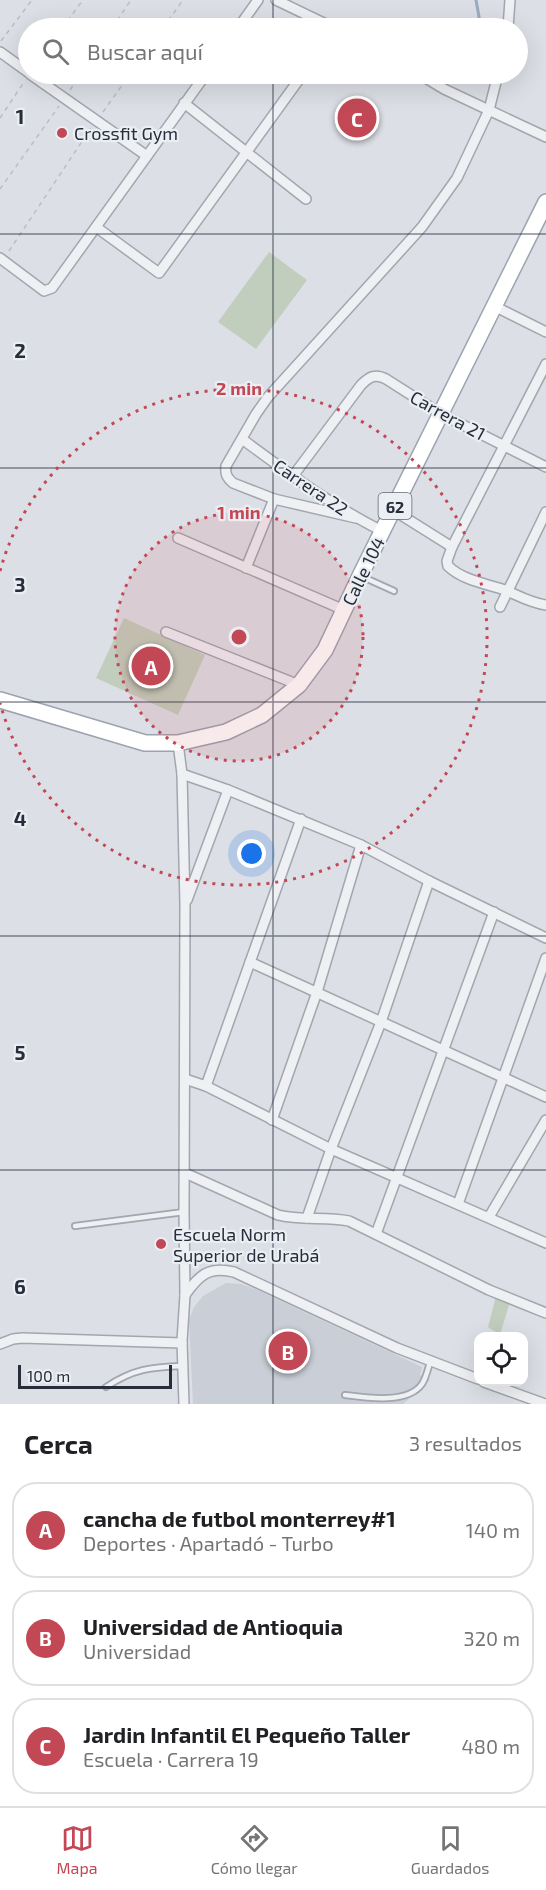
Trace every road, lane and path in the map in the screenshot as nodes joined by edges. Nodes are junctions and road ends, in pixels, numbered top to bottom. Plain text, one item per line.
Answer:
1 (32, 0) edge
2 (83, 0) edge
3 (131, 0) edge
4 (183, 0) edge
5 (258, 0) edge
6 (276, 0) edge
7 (510, 0) edge
8 (18, 18) edge
9 (18, 18) edge
10 (70, 18) edge
11 (119, 18) edge
12 (170, 18) edge
13 (245, 18) edge
14 (313, 18) edge
15 (509, 18) edge
16 (0, 42) edge
17 (0, 52) edge
18 (18, 65) edge
19 (23, 84) edge
20 (45, 84) edge
21 (74, 84) edge
22 (123, 84) edge
23 (198, 84) edge
24 (296, 84) edge
25 (436, 84) edge
26 (496, 84) edge
27 (65, 98) junction
28 (184, 103) junction
29 (489, 111) junction
30 (0, 118) edge
31 (97, 120) junction
32 (546, 137) edge
33 (246, 152) junction
34 (147, 156) junction
35 (0, 189) edge
36 (306, 199) dead end
37 (546, 202) edge
38 (96, 227) junction
39 (1, 261) edge
40 (494, 306) junction
41 (546, 333) edge
42 (546, 364) edge
43 (441, 414) junction
44 (242, 439) junction
45 (504, 446) junction
46 (546, 467) edge
47 (293, 476) junction
48 (274, 499) junction
49 (393, 510) junction
50 (546, 512) edge
51 (356, 518) junction
52 (382, 531) junction
53 (178, 538) dead end
54 (452, 547) junction
55 (246, 568) junction
56 (360, 576) junction
57 (394, 591) dead end
58 (508, 591) junction
59 (546, 605) edge
60 (500, 607) dead end
61 (344, 610) junction
62 (166, 632) dead end
63 (299, 685) junction
64 (0, 700) edge
65 (178, 743) junction
66 (182, 774) junction
67 (228, 790) junction
68 (301, 819) junction
69 (361, 845) junction
70 (429, 881) junction
71 (185, 905) junction
72 (494, 912) junction
73 (546, 938) edge
74 (546, 958) edge
75 (250, 962) junction
76 (317, 992) junction
77 (381, 1022) junction
78 (444, 1050) junction
79 (504, 1078) junction
80 (185, 1079) junction
81 (206, 1086) junction
82 (546, 1097) edge
83 (272, 1120) junction
84 (546, 1120) edge
85 (331, 1149) junction
86 (185, 1173) junction
87 (397, 1178) junction
88 (458, 1204) junction
89 (184, 1212) junction
90 (489, 1217) junction
91 (308, 1218) junction
92 (75, 1226) dead end
93 (376, 1234) junction
94 (545, 1240) edge
95 (185, 1295) junction
96 (546, 1313) edge
97 (182, 1343) junction
98 (0, 1344) edge
99 (430, 1362) junction
100 (183, 1366) junction
101 (474, 1378) edge
102 (495, 1386) edge
103 (106, 1387) dead end
104 (345, 1395) dead end
105 (184, 1404) edge
106 (545, 1404) edge

1 - 9 path
2 - 10 path
3 - 11 path
4 - 12 path
5 - 13 street
6 - 14 street
7 - 15 street
8 - 16 path
17 - 18 street
19 - 30 path
20 - 27 street
21 - 27 path
22 - 31 path
23 - 28 street
24 - 33 street
25 - 29 street
26 - 29 street
27 - 31 street
27 - 35 path
28 - 33 street
28 - 34 street
29 - 32 street
29 - 44 street
31 - 34 street
31 - 39 path
33 - 36 street
33 - 38 street
34 - 38 street
37 - 40 main road, Calle 104 / 62
38 - 39 street
40 - 41 street
40 - 43 main road, Calle 104 / 62
42 - 45 street
43 - 45 street, Carrera 21
43 - 47 street, Carrera 21
43 - 49 main road, Calle 104 / 62
44 - 47 street, Carrera 22
44 - 48 street
45 - 46 street, Carrera 21
45 - 54 street
47 - 51 street, Carrera 22
48 - 51 street
48 - 55 street
49 - 52 main road, Calle 104 / 62
49 - 54 street
50 - 58 street
51 - 52 street, Carrera 22
52 - 56 main road, Calle 104 / 62
53 - 55 street
54 - 58 street
55 - 61 street
56 - 57 lane
56 - 61 main road, Calle 104 / 62
58 - 59 street
58 - 60 street
61 - 63 main road, Calle 104 / 62
62 - 63 street
63 - 65 main road, Calle 104 / 62
64 - 65 main road, 62
65 - 66 street
66 - 67 street
66 - 71 street
67 - 68 street
67 - 71 street
68 - 69 street
68 - 75 street
69 - 70 street
69 - 76 street
70 - 72 street
70 - 77 street
71 - 80 street
72 - 73 street
72 - 78 street
74 - 79 street
75 - 76 street
75 - 81 street
76 - 77 street
76 - 83 street
77 - 78 street
77 - 85 street
78 - 79 street
78 - 87 street
79 - 82 street
79 - 88 street
80 - 81 street
80 - 86 street
81 - 83 street
83 - 85 street
84 - 90 street
85 - 87 street
85 - 91 street
86 - 89 street
86 - 91 street
87 - 88 street
87 - 93 street
88 - 90 street
89 - 92 lane
89 - 95 street
90 - 94 street
91 - 93 street
93 - 96 street
95 - 97 street
95 - 99 street
97 - 98 street
97 - 100 street
99 - 101 street
99 - 104 lane
100 - 103 lane
100 - 105 street
102 - 106 street

